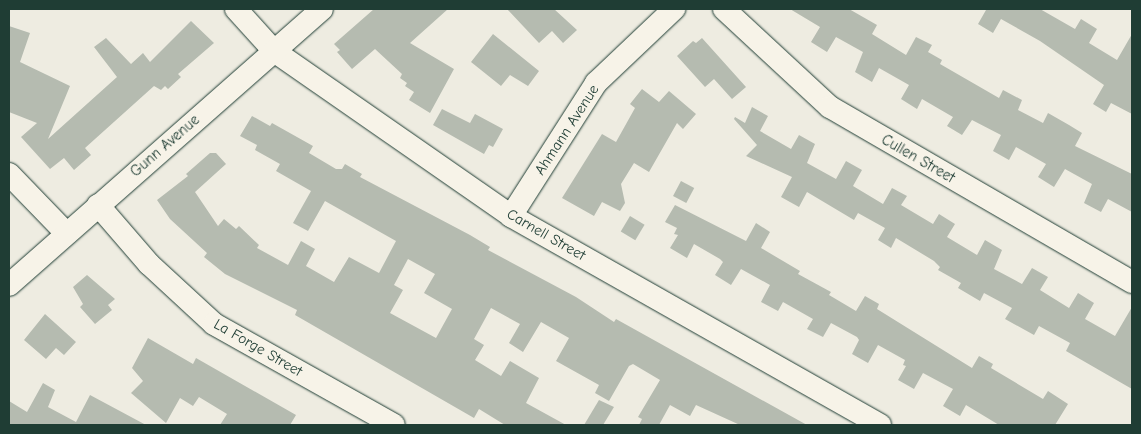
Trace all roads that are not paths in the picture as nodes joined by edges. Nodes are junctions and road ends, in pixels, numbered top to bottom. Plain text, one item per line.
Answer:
1 (236, 9) edge
2 (322, 9) edge
3 (674, 9) edge
4 (724, 9) edge
5 (274, 51) junction
6 (9, 174) edge
7 (98, 205) junction
8 (511, 216) junction
9 (67, 234) junction
10 (1132, 282) edge
11 (9, 285) edge
12 (394, 425) edge
13 (880, 425) edge

1 - 5 street, Carnell Street
2 - 5 street, Gunn Avenue
3 - 8 street, Ahmann Avenue
4 - 10 street, Cullen Street
5 - 7 street, Gunn Avenue
5 - 8 street, Carnell Street
6 - 9 street
7 - 9 street, Gunn Avenue
7 - 12 street, La Forge Street
8 - 13 street, Carnell Street
9 - 11 street, Gunn Avenue

